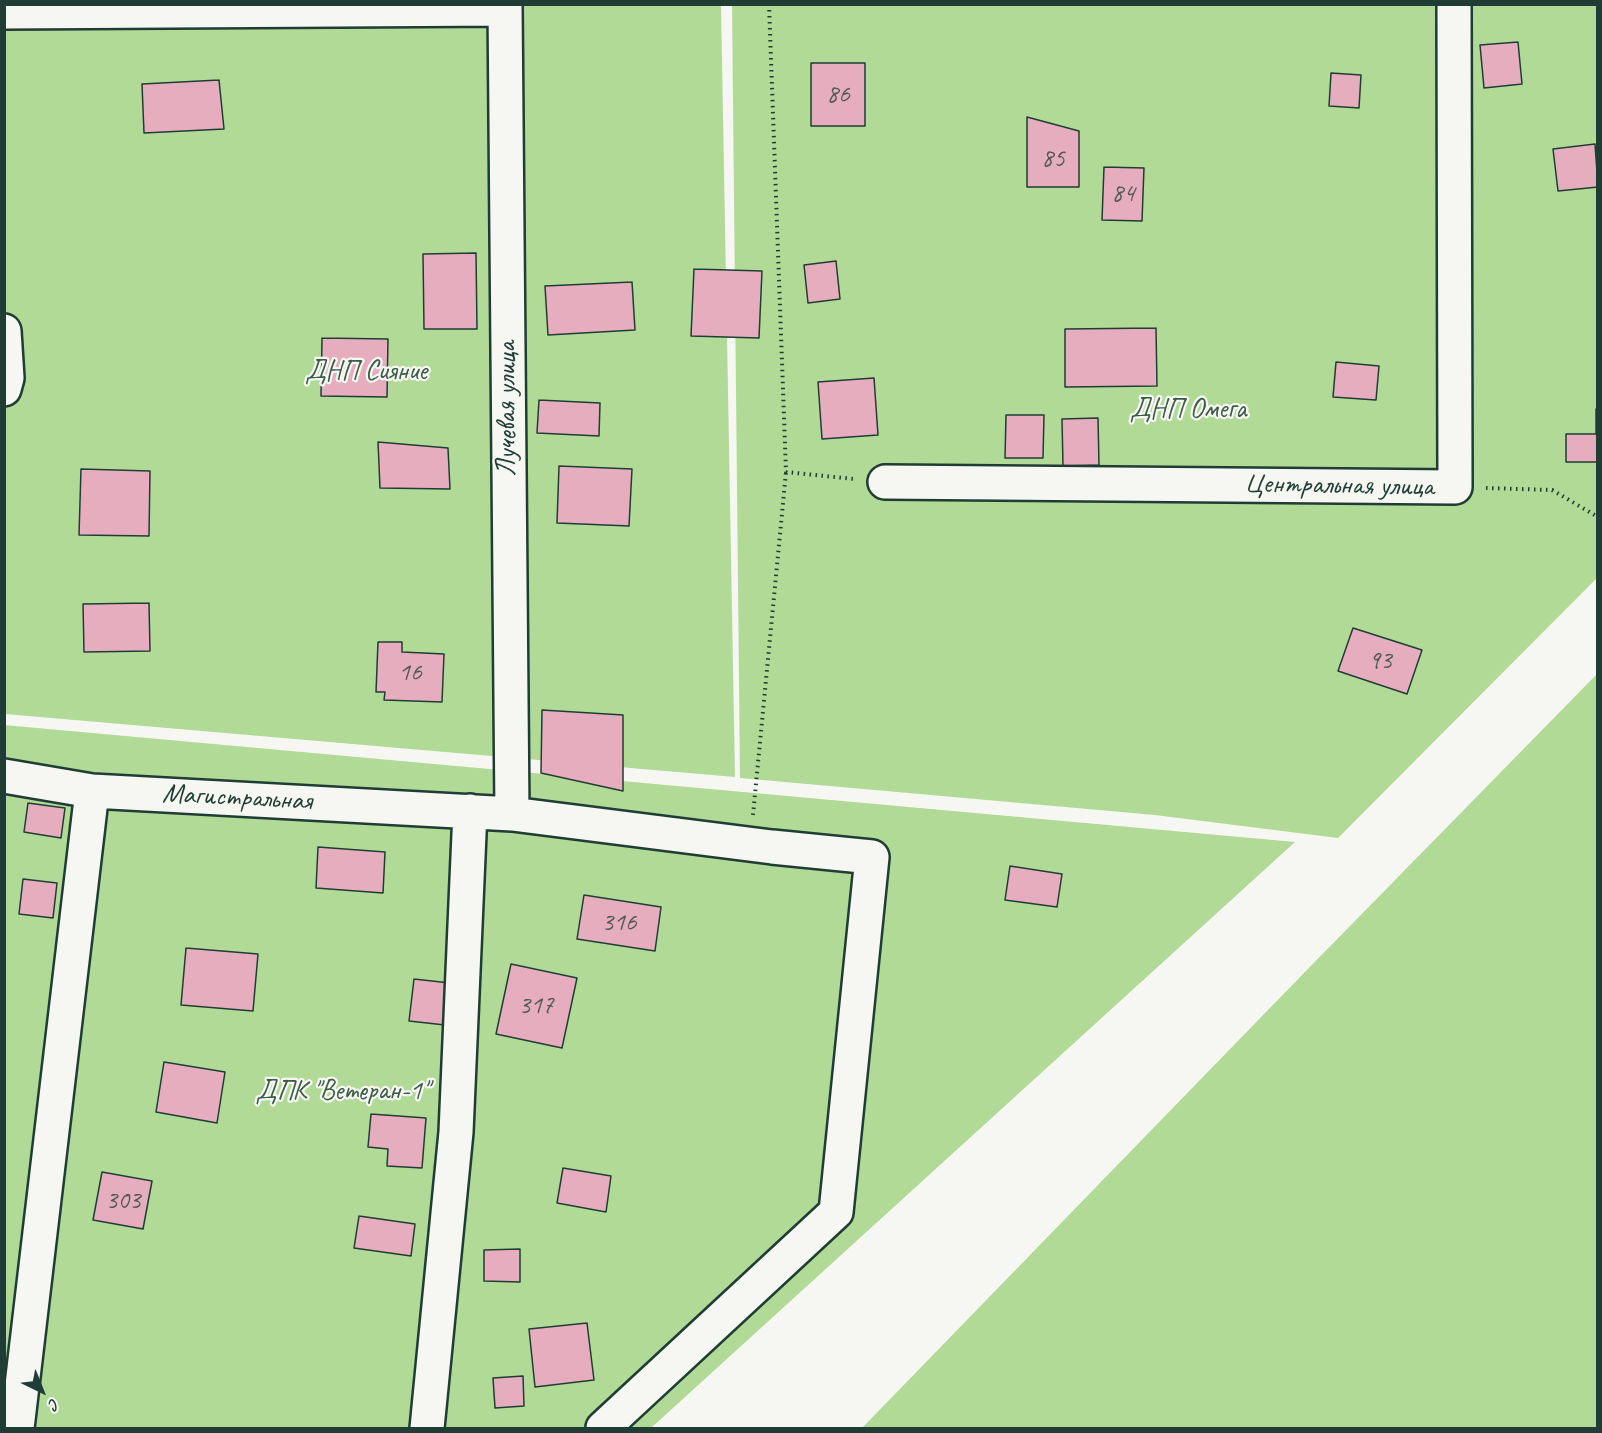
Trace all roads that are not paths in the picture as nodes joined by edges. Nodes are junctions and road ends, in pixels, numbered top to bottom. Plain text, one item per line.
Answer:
1 (1454, 4) edge
2 (505, 7) edge
3 (4, 12) edge
4 (4, 331) edge
5 (4, 389) edge
6 (885, 482) road end
7 (4, 776) edge
8 (92, 791) junction
9 (470, 811) junction
10 (512, 814) junction
11 (17, 1428) edge
12 (427, 1428) edge
13 (603, 1428) edge

1 - 6 street, Центральная улица
2 - 3 street
2 - 10 street, Лучевая улица
4 - 5 street
7 - 8 street, Магистральная
8 - 9 street, Магистральная
8 - 11 street
9 - 10 street, Магистральная
9 - 12 street
10 - 13 street, Магистральная

